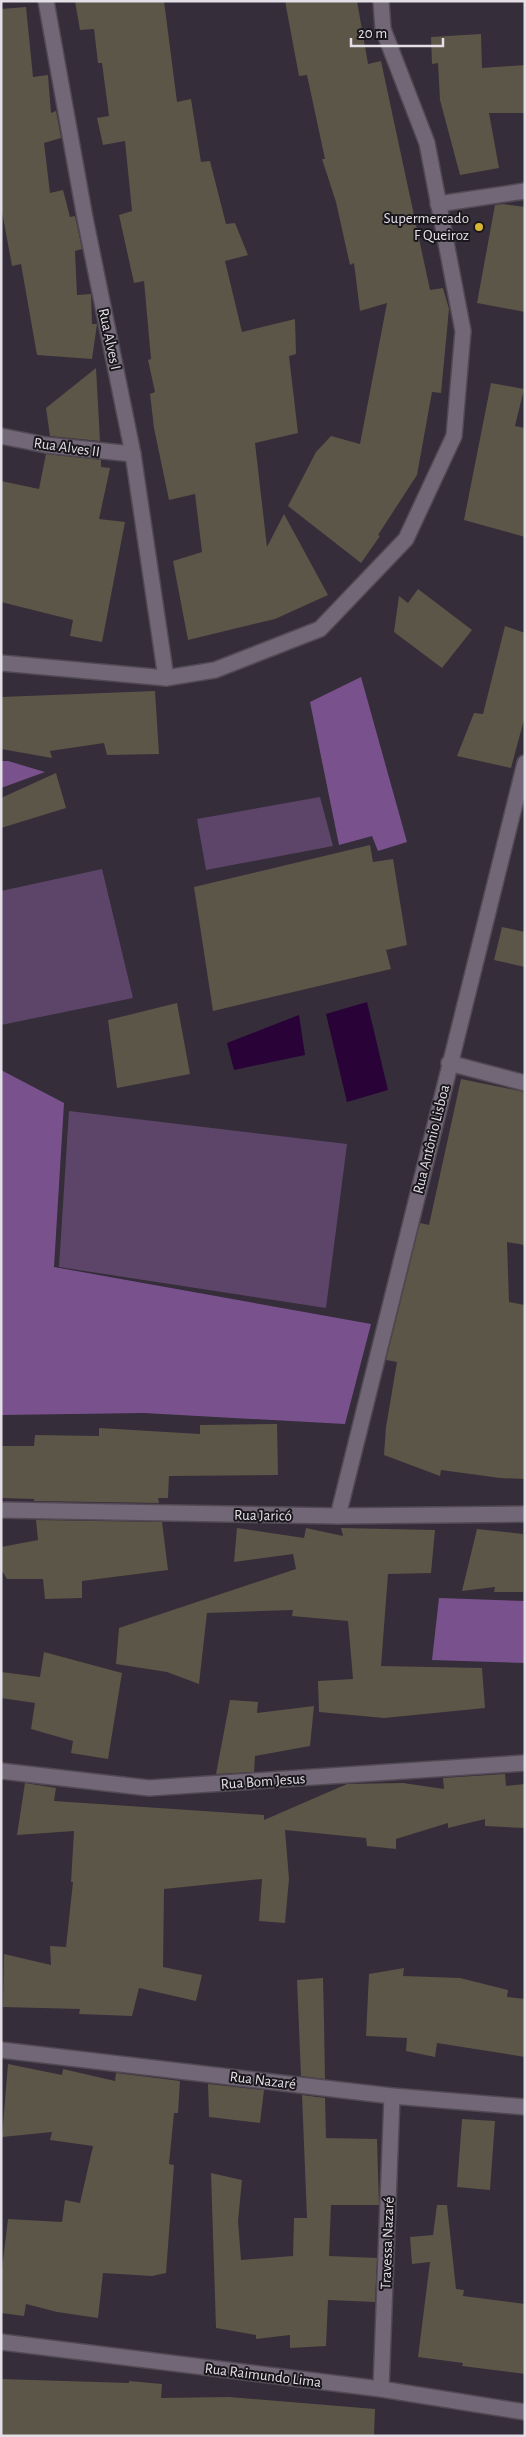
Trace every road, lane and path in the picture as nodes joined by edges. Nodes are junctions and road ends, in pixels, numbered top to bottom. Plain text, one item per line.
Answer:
1 (46, 1) edge
2 (381, 1) edge
3 (525, 191) edge
4 (438, 204) junction
5 (1, 436) edge
6 (134, 454) junction
7 (1, 663) edge
8 (166, 678) junction
9 (525, 762) edge
10 (449, 1063) junction
11 (525, 1083) edge
12 (1, 1510) edge
13 (525, 1514) edge
14 (338, 1516) junction
15 (525, 1763) edge
16 (1, 1771) edge
17 (1, 2050) edge
18 (392, 2096) junction
19 (525, 2107) edge
20 (1, 2342) edge
21 (381, 2389) junction
22 (525, 2412) edge

1 - 6 street, Rua Alves I
2 - 4 street
3 - 4 street
4 - 8 street
5 - 6 street, Rua Alves II
6 - 8 street, Rua Alves I
7 - 8 street
9 - 10 street, Rua Antônio Lisboa
10 - 11 street
10 - 14 street, Rua Antônio Lisboa
12 - 14 street, Rua Jaricó
13 - 14 street, Rua Jaricó
15 - 16 street, Rua Bom Jesus
17 - 18 street, Rua Nazaré
18 - 19 street, Rua Nazaré
18 - 21 street, Travessa Nazaré
20 - 21 street, Rua Raimundo Lima
21 - 22 street, Rua Raimundo Lima

